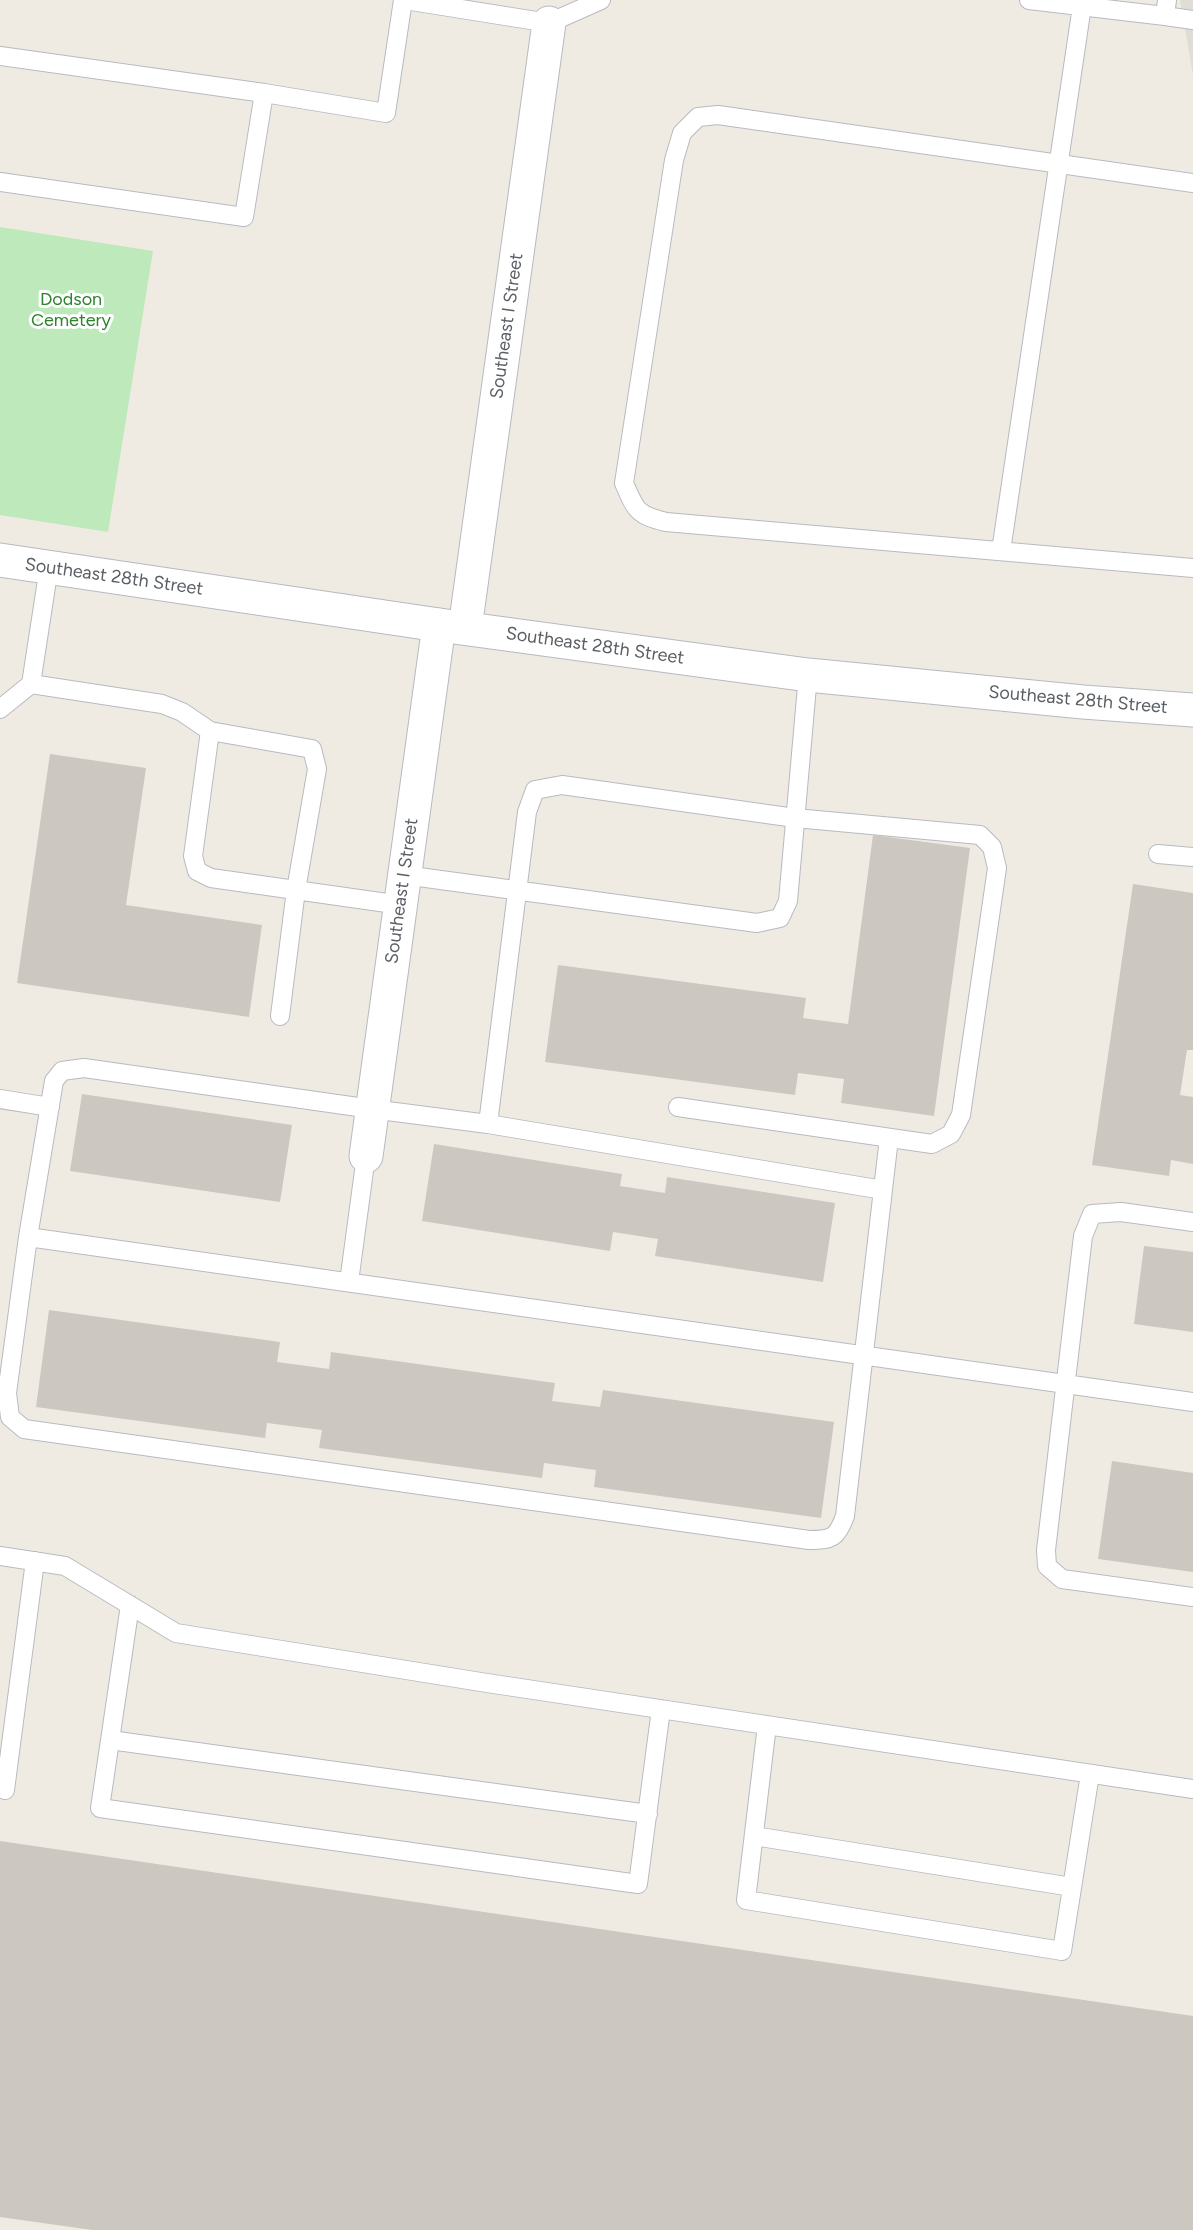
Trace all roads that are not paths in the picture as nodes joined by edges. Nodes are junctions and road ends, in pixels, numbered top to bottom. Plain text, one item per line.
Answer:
1 (404, 0) edge
2 (602, 0) edge
3 (1029, 0) edge
4 (1082, 6) junction
5 (1166, 8) edge
6 (1193, 20) edge
7 (549, 23) junction
8 (0, 56) edge
9 (264, 93) junction
10 (1058, 164) junction
11 (0, 182) edge
12 (1193, 183) edge
13 (1001, 551) junction
14 (0, 560) edge
15 (49, 567) junction
16 (1193, 567) edge
17 (452, 626) junction
18 (808, 675) junction
19 (31, 684) junction
20 (0, 709) edge
21 (1193, 710) edge
22 (210, 731) junction
23 (795, 818) junction
24 (1158, 854) dead end
25 (1193, 857) edge
26 (296, 890) junction
27 (402, 890) junction
28 (518, 890) junction
29 (280, 1016) dead end
30 (0, 1099) edge
31 (50, 1107) junction
32 (678, 1107) dead end
33 (372, 1110) junction
34 (488, 1124) junction
35 (889, 1138) junction
36 (366, 1156) joint
37 (883, 1190) junction
38 (1193, 1222) edge
39 (28, 1237) junction
40 (349, 1282) junction
41 (864, 1355) junction
42 (1064, 1384) junction
43 (1193, 1402) edge
44 (0, 1556) edge
45 (35, 1561) junction
46 (1193, 1597) edge
47 (130, 1605) junction
48 (661, 1709) junction
49 (767, 1725) junction
50 (110, 1740) junction
51 (1090, 1774) junction
52 (1193, 1789) edge
53 (5, 1790) dead end
54 (648, 1814) junction
55 (754, 1836) junction
56 (1072, 1887) junction

1 - 7 lane
1 - 9 lane
2 - 7 lane
3 - 4 lane
4 - 5 lane
4 - 10 lane
5 - 6 lane
7 - 17 main road, Southeast I Street
8 - 9 lane
9 - 11 lane
10 - 12 lane
10 - 13 lane
10 - 13 lane
13 - 16 lane
14 - 15 main road, Southeast 28th Street
15 - 17 main road, Southeast 28th Street
15 - 19 lane
17 - 18 main road, Southeast 28th Street
17 - 27 main road, Southeast I Street
18 - 21 main road, Southeast 28th Street
18 - 23 lane
19 - 20 lane
19 - 22 lane
22 - 26 lane
22 - 26 lane
23 - 28 lane
23 - 28 lane
23 - 35 lane
24 - 25 lane
26 - 27 lane
26 - 29 lane
27 - 28 lane
27 - 33 main road, Southeast I Street
28 - 34 lane
30 - 31 lane
31 - 33 lane
31 - 39 lane
32 - 35 lane
33 - 34 lane
33 - 36 main road, Southeast I Street
34 - 37 lane
35 - 37 lane
36 - 40 lane
37 - 41 lane
38 - 42 lane
39 - 40 lane
39 - 41 lane
40 - 41 lane
41 - 42 lane
42 - 43 lane
42 - 46 lane
44 - 45 lane
45 - 47 lane
45 - 53 lane
47 - 48 lane
47 - 50 lane
48 - 49 lane
48 - 54 lane
49 - 51 lane
49 - 55 lane
50 - 54 lane
50 - 54 lane
51 - 52 lane
51 - 56 lane
55 - 56 lane
55 - 56 lane

